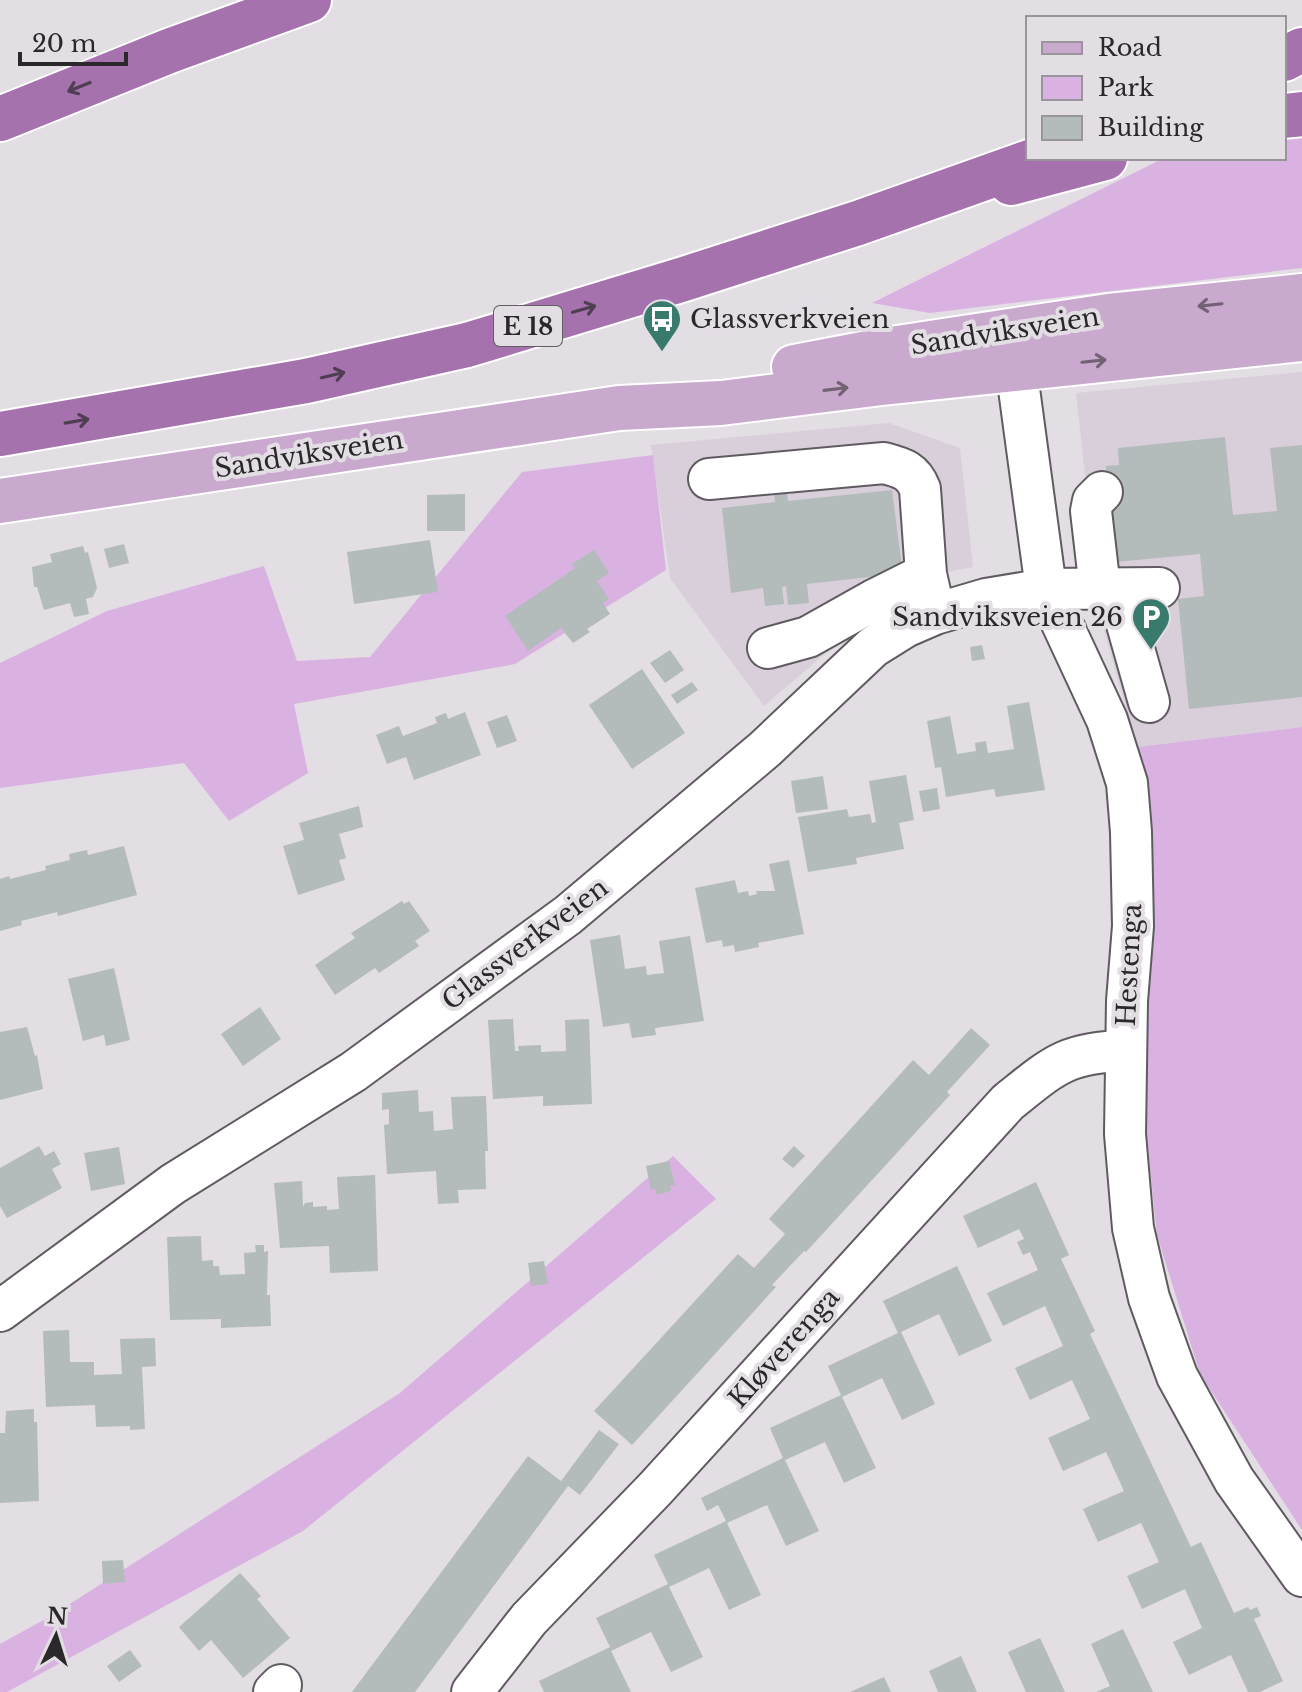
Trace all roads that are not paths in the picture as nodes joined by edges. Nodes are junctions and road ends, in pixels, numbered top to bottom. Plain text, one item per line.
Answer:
1 (309, 0) edge
2 (0, 119) edge
3 (1035, 160) edge
4 (1097, 160) edge
5 (858, 223) junction
6 (1302, 296) edge
7 (1302, 339) edge
8 (1014, 349) junction
9 (0, 434) edge
10 (709, 479) dead end
11 (1102, 492) dead end
12 (0, 501) edge
13 (926, 574) junction
14 (1159, 588) dead end
15 (1046, 589) junction
16 (1109, 589) junction
17 (935, 614) junction
18 (768, 648) dead end
19 (1149, 702) dead end
20 (1126, 1051) junction
21 (0, 1311) edge
22 (1302, 1576) edge
23 (472, 1692) edge

1 -> 2 highway
3 - 5 highway, E 18
4 - 5 highway, E 18
9 -> 5 highway, E 18
6 -> 8 main road, Sandviksveien
8 -> 7 main road, Sandviksveien
8 - 12 main road, Sandviksveien
8 - 15 street, Hestenga
10 - 13 street
11 - 16 street
13 - 17 street
13 - 18 street
14 - 16 street, Glassverkveien
15 - 16 street, Glassverkveien
15 - 17 street, Glassverkveien
15 - 20 street, Hestenga
16 - 19 street
17 - 21 street, Glassverkveien
20 - 22 street, Hestenga
20 - 23 street, Kløverenga

